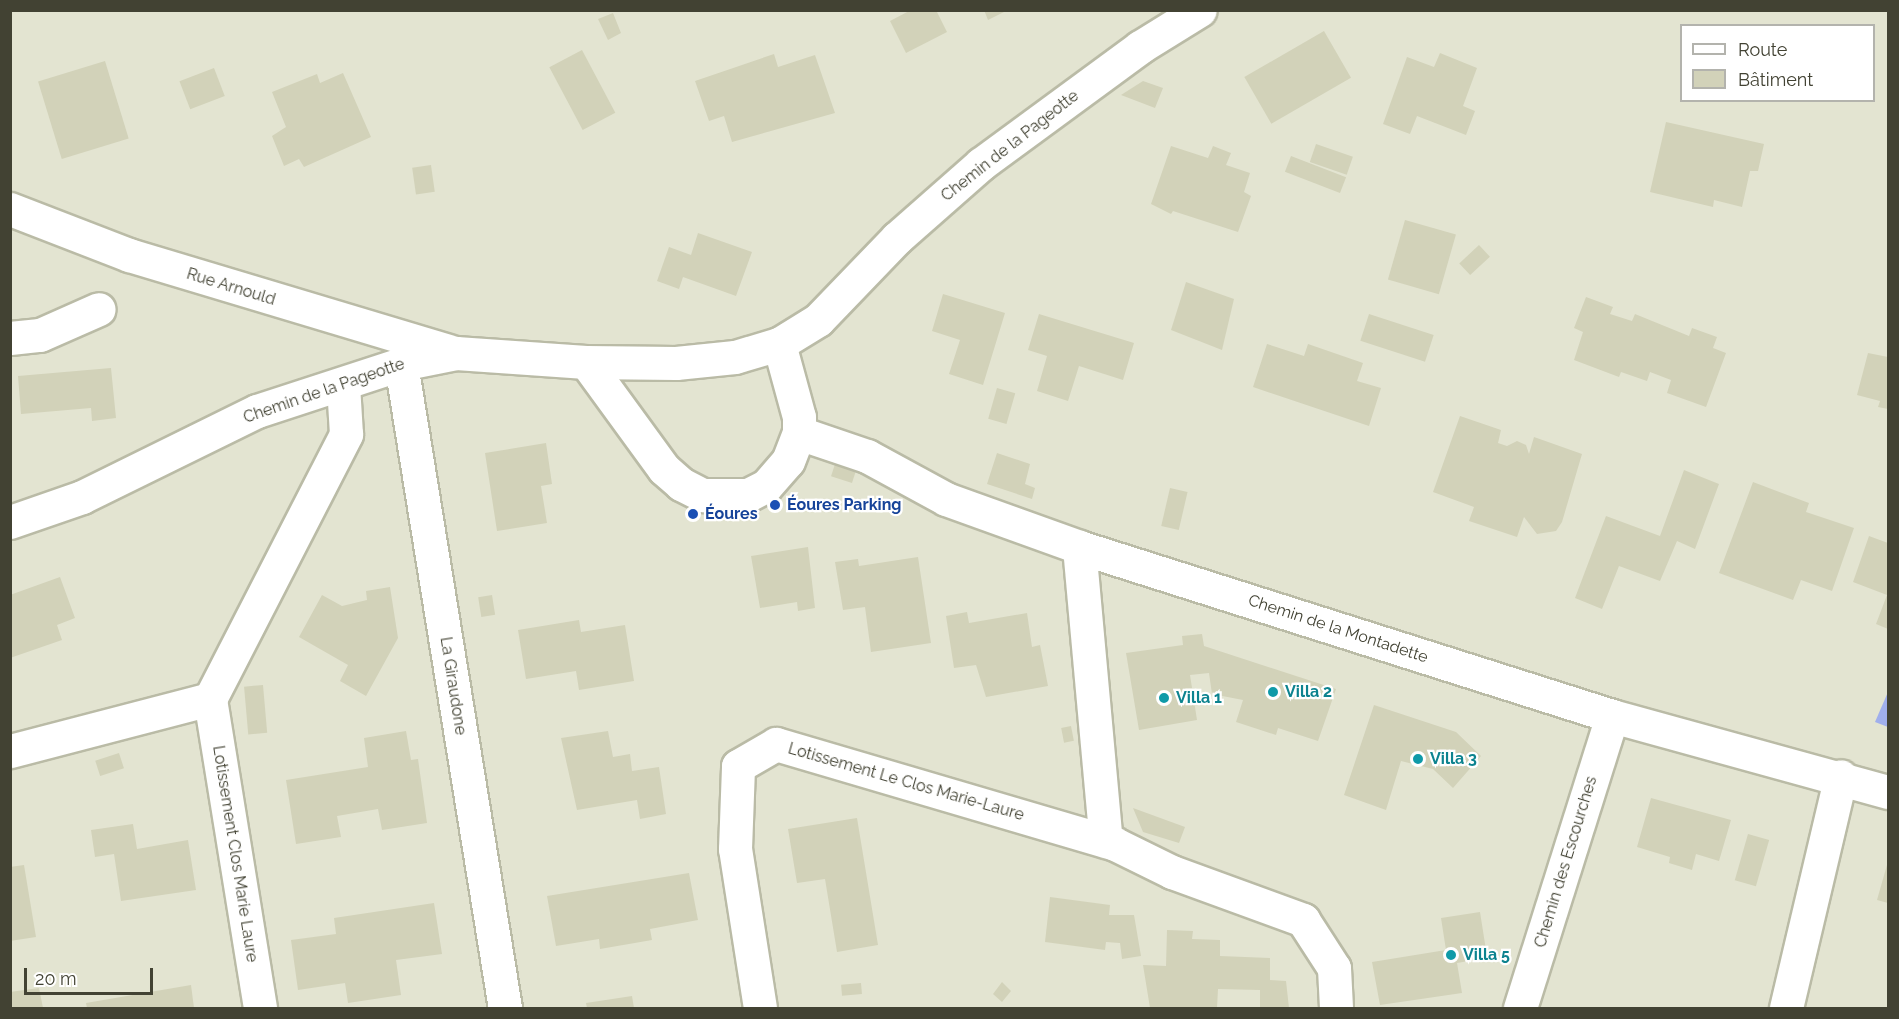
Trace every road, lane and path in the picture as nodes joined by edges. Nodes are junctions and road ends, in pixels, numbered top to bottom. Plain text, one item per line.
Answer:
1 (1200, 10) edge
2 (10, 209) edge
3 (99, 309) dead end
4 (10, 338) edge
5 (779, 344) junction
6 (456, 353) junction
7 (586, 362) junction
8 (401, 364) junction
9 (343, 385) junction
10 (799, 433) junction
11 (10, 522) edge
12 (1079, 547) junction
13 (210, 699) junction
14 (1612, 716) junction
15 (10, 751) edge
16 (1841, 776) junction
17 (1888, 792) edge
18 (1106, 841) junction
19 (260, 1008) edge
20 (505, 1008) edge
21 (760, 1008) edge
22 (1336, 1008) edge
23 (1520, 1008) edge
24 (1786, 1008) edge

1 - 5 street, Chemin de la Pageotte
2 - 6 street, Rue Arnould
3 - 4 street
5 - 7 street, Chemin de la Pageotte
5 - 10 street
6 - 7 street, Chemin de la Pageotte
6 - 8 street, Chemin de la Pageotte
7 - 10 street
8 - 9 street, Chemin de la Pageotte
8 - 20 street, La Giraudone
9 - 11 street, Chemin de la Pageotte
9 - 13 street
10 - 12 street, Chemin de la Montadette
12 - 14 street, Chemin de la Montadette
12 - 18 street
13 - 15 street
13 - 19 street, Lotissement Clos Marie Laure
14 - 16 street, Chemin de la Montadette
14 - 23 street, Chemin des Escourches
16 - 17 street, Chemin de la Montadette
16 - 24 street
18 - 21 street, Lotissement Le Clos Marie-Laure
18 - 22 street, Lotissement Le Clos Marie-Laure

